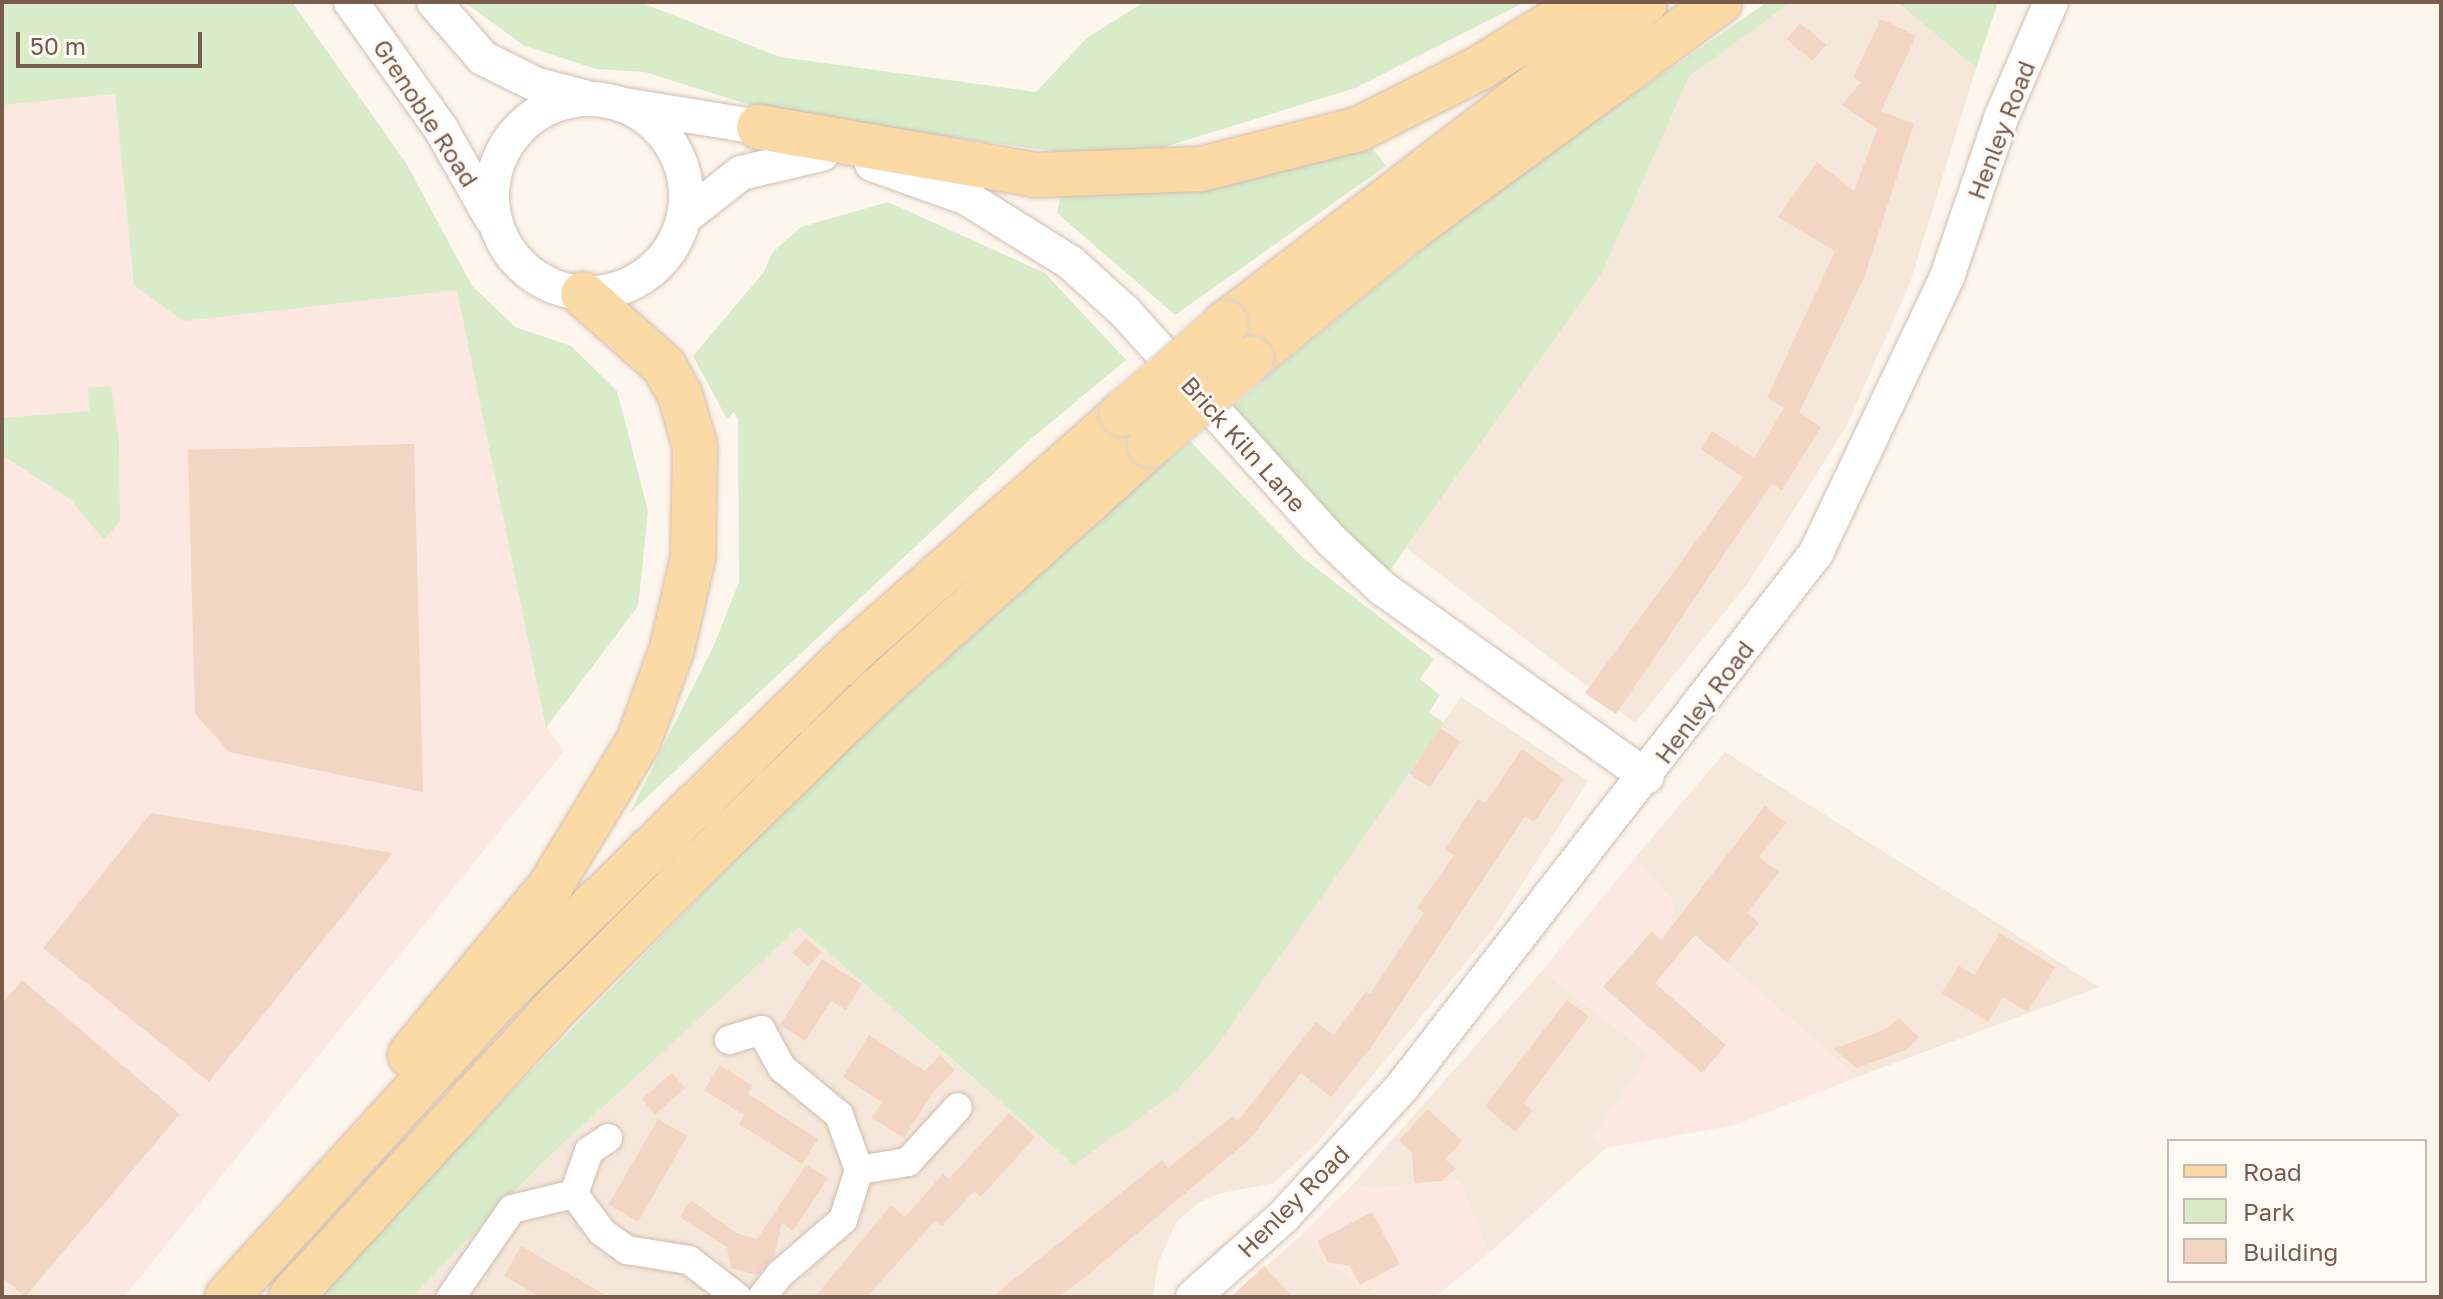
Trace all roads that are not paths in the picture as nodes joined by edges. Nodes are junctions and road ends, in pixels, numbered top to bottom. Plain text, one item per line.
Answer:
1 (351, 2) edge
2 (434, 2) edge
3 (1586, 2) edge
4 (1645, 2) edge
5 (1720, 2) edge
6 (2051, 2) edge
7 (590, 98) junction
8 (624, 105) junction
9 (759, 127) junction
10 (822, 154) junction
11 (685, 217) junction
12 (496, 226) junction
13 (583, 294) junction
14 (1136, 429) junction
15 (1647, 777) junction
16 (729, 1040) dead end
17 (958, 1107) dead end
18 (608, 1138) dead end
19 (859, 1170) junction
20 (574, 1194) junction
21 (228, 1295) edge
22 (291, 1297) edge
23 (451, 1297) edge
24 (737, 1297) edge
25 (762, 1297) edge
26 (1193, 1297) edge

1 - 12 street, Grenoble Road
2 - 7 street
3 - 9 main road
4 - 14 main road, bridge
5 - 14 main road, bridge
6 - 15 street, Henley Road
7 - 8 street
7 - 12 street
8 - 9 street, Brick Kiln Lane
8 - 11 street
9 - 10 street, Brick Kiln Lane
10 - 11 street, Brick Kiln Lane
10 - 15 street, Brick Kiln Lane
11 - 13 street
12 - 13 street
13 - 21 main road
14 - 21 main road
14 - 22 main road
15 - 26 street, Henley Road
16 - 19 street
17 - 19 street
18 - 20 street
19 - 25 street
20 - 23 street
20 - 24 street

